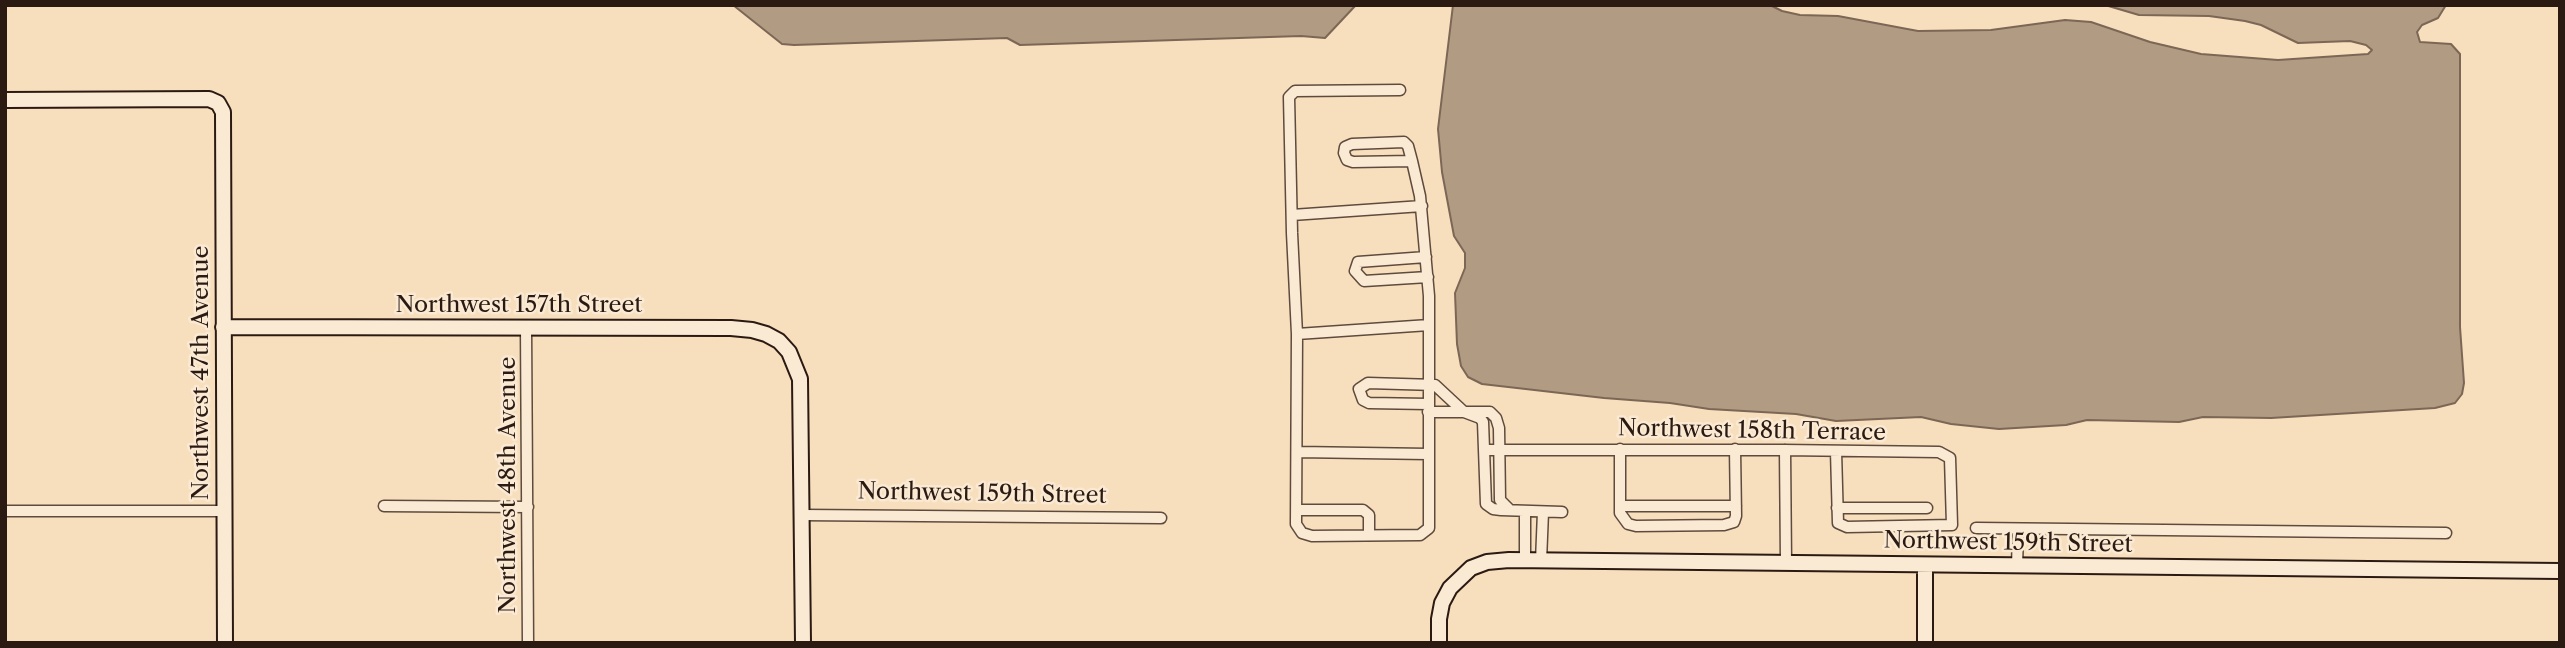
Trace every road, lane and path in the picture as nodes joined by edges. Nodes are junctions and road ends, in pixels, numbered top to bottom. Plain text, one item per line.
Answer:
1 (1400, 90) dead end
2 (5, 100) edge
3 (1412, 160) junction
4 (1422, 206) junction
5 (1292, 215) junction
6 (1426, 257) junction
7 (1428, 277) junction
8 (1429, 325) junction
9 (223, 327) junction
10 (526, 327) junction
11 (1297, 334) junction
12 (1428, 383) junction
13 (1428, 408) junction
14 (1464, 411) junction
15 (1499, 449) junction
16 (1620, 449) junction
17 (1735, 449) junction
18 (1485, 450) junction
19 (1785, 450) junction
20 (1836, 451) junction
21 (1298, 452) junction
22 (1428, 454) junction
23 (384, 506) dead end
24 (1620, 506) junction
25 (1736, 506) junction
26 (527, 507) junction
27 (1837, 508) junction
28 (1927, 508) dead end
29 (1297, 510) junction
30 (1510, 510) junction
31 (5, 511) edge
32 (224, 511) junction
33 (1525, 511) junction
34 (1543, 512) junction
35 (1563, 512) dead end
36 (802, 515) junction
37 (1161, 519) dead end
38 (1976, 528) dead end
39 (2018, 530) junction
40 (2446, 533) dead end
41 (1369, 535) junction
42 (1525, 560) junction
43 (1541, 561) junction
44 (1786, 563) junction
45 (1925, 565) junction
46 (2017, 567) junction
47 (2560, 571) edge
48 (225, 643) edge
49 (528, 643) edge
50 (803, 643) edge
51 (1439, 643) edge
52 (1925, 643) edge

1 - 5 street
2 - 9 street, Northwest 47th Avenue
3 - 3 street
3 - 4 street
4 - 5 street
4 - 6 street
5 - 11 street
6 - 7 street
6 - 7 street
7 - 8 street
8 - 11 street
8 - 12 street
9 - 10 street, Northwest 157th Street
9 - 32 street, Northwest 47th Avenue
10 - 26 street, Northwest 48th Avenue
10 - 36 street, Northwest 157th Street
11 - 21 street
12 - 13 street
12 - 13 street
12 - 14 street
13 - 14 street
13 - 22 street
14 - 15 street
14 - 18 street
15 - 16 street, Northwest 158th Terrace
15 - 18 street, Northwest 158th Terrace
15 - 30 street
16 - 17 street, Northwest 158th Terrace
16 - 24 street
17 - 19 street, Northwest 158th Terrace
17 - 25 street
18 - 30 street
19 - 20 street, Northwest 158th Terrace
19 - 44 street
20 - 27 street
20 - 27 street, Northwest 158th Terrace
21 - 22 street
21 - 29 street
22 - 41 street
23 - 26 street
24 - 25 street
24 - 25 street
26 - 49 street, Northwest 48th Avenue
27 - 28 street
29 - 41 street
29 - 41 street
30 - 33 street
31 - 32 street
32 - 48 street, Northwest 47th Avenue
33 - 34 street
33 - 42 street
34 - 35 street
34 - 43 street
36 - 37 street, Northwest 159th Street
36 - 50 street
38 - 39 street, Northwest 159th Street
39 - 40 street, Northwest 159th Street
39 - 46 street
42 - 43 street, Northwest 159th Street
42 - 51 street, Northwest 159th Street
43 - 44 street, Northwest 159th Street
44 - 45 street, Northwest 159th Street
45 - 46 street, Northwest 159th Street
45 - 52 street
46 - 47 street, Northwest 159th Street

